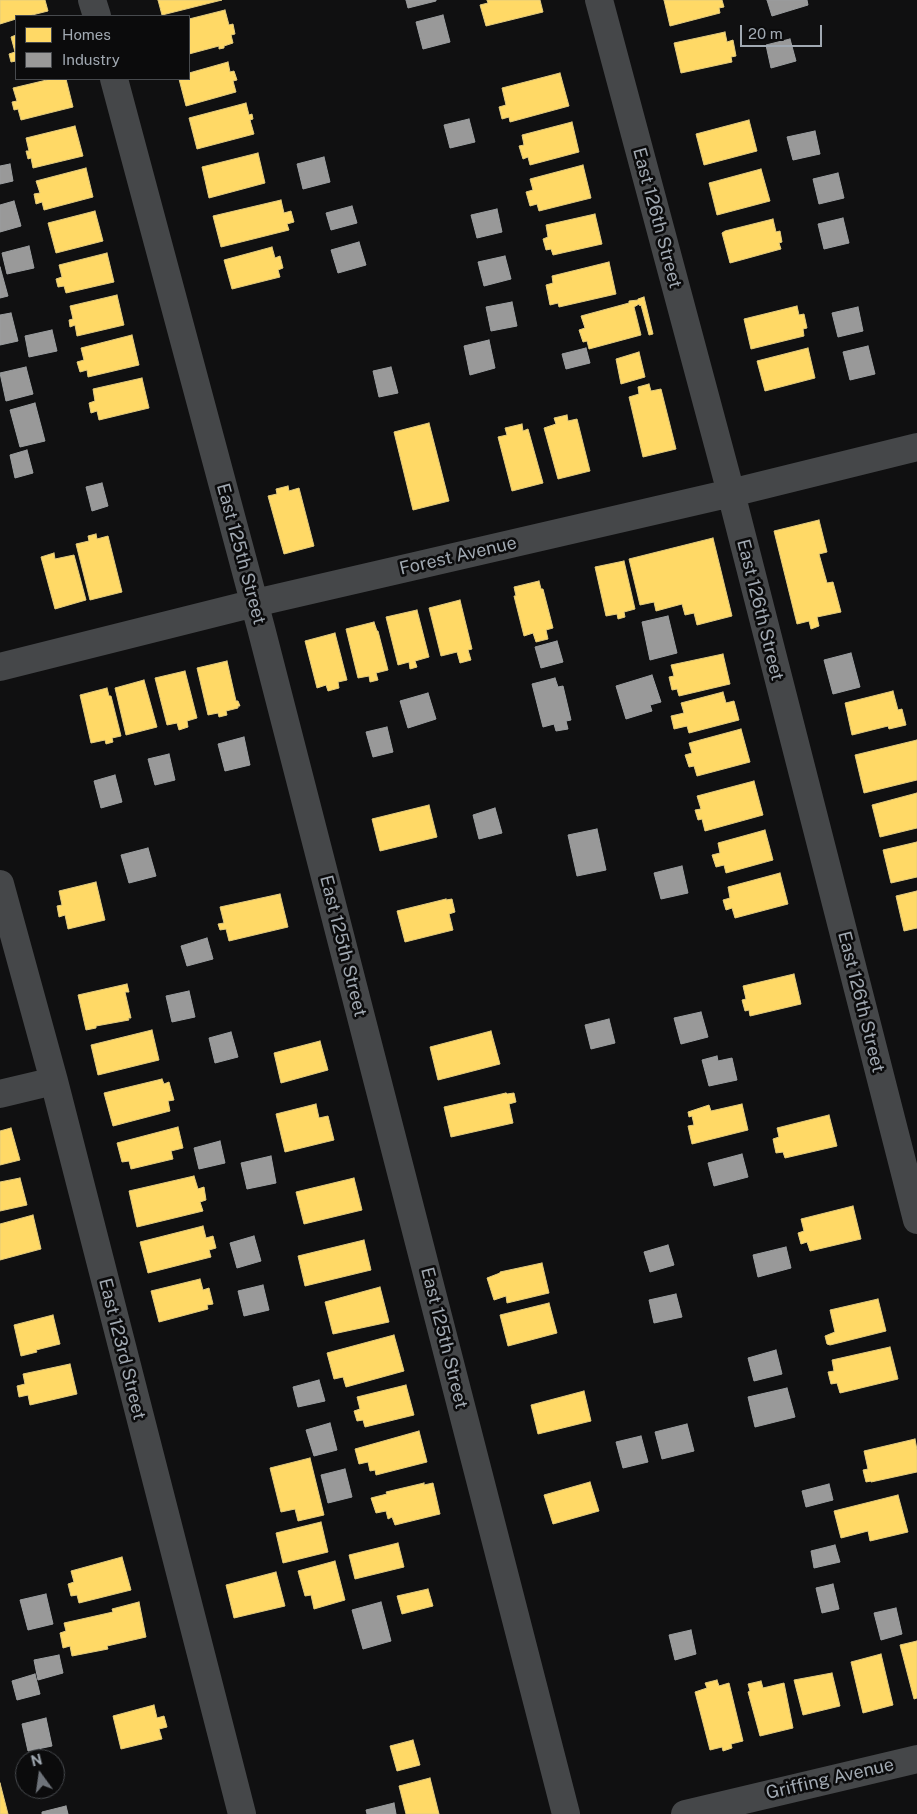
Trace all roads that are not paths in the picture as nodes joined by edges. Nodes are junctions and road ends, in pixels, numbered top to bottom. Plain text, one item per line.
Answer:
1 (92, 0) edge
2 (599, 0) edge
3 (97, 15) edge
4 (114, 80) edge
5 (917, 447) edge
6 (731, 493) junction
7 (255, 604) junction
8 (0, 667) edge
9 (0, 884) edge
10 (54, 1081) junction
11 (0, 1094) edge
12 (917, 1220) edge
13 (917, 1759) edge
14 (242, 1814) edge
15 (566, 1814) edge
16 (685, 1814) edge

1 - 3 street
2 - 6 street, East 126th Street
4 - 7 street, East 125th Street
5 - 6 street, Forest Avenue
6 - 7 street, Forest Avenue
6 - 12 street, East 126th Street
7 - 8 street, Forest Avenue
7 - 15 street, East 125th Street
9 - 10 street, East 123rd Street
10 - 11 street
10 - 14 street, East 123rd Street
13 - 16 street, Griffing Avenue

